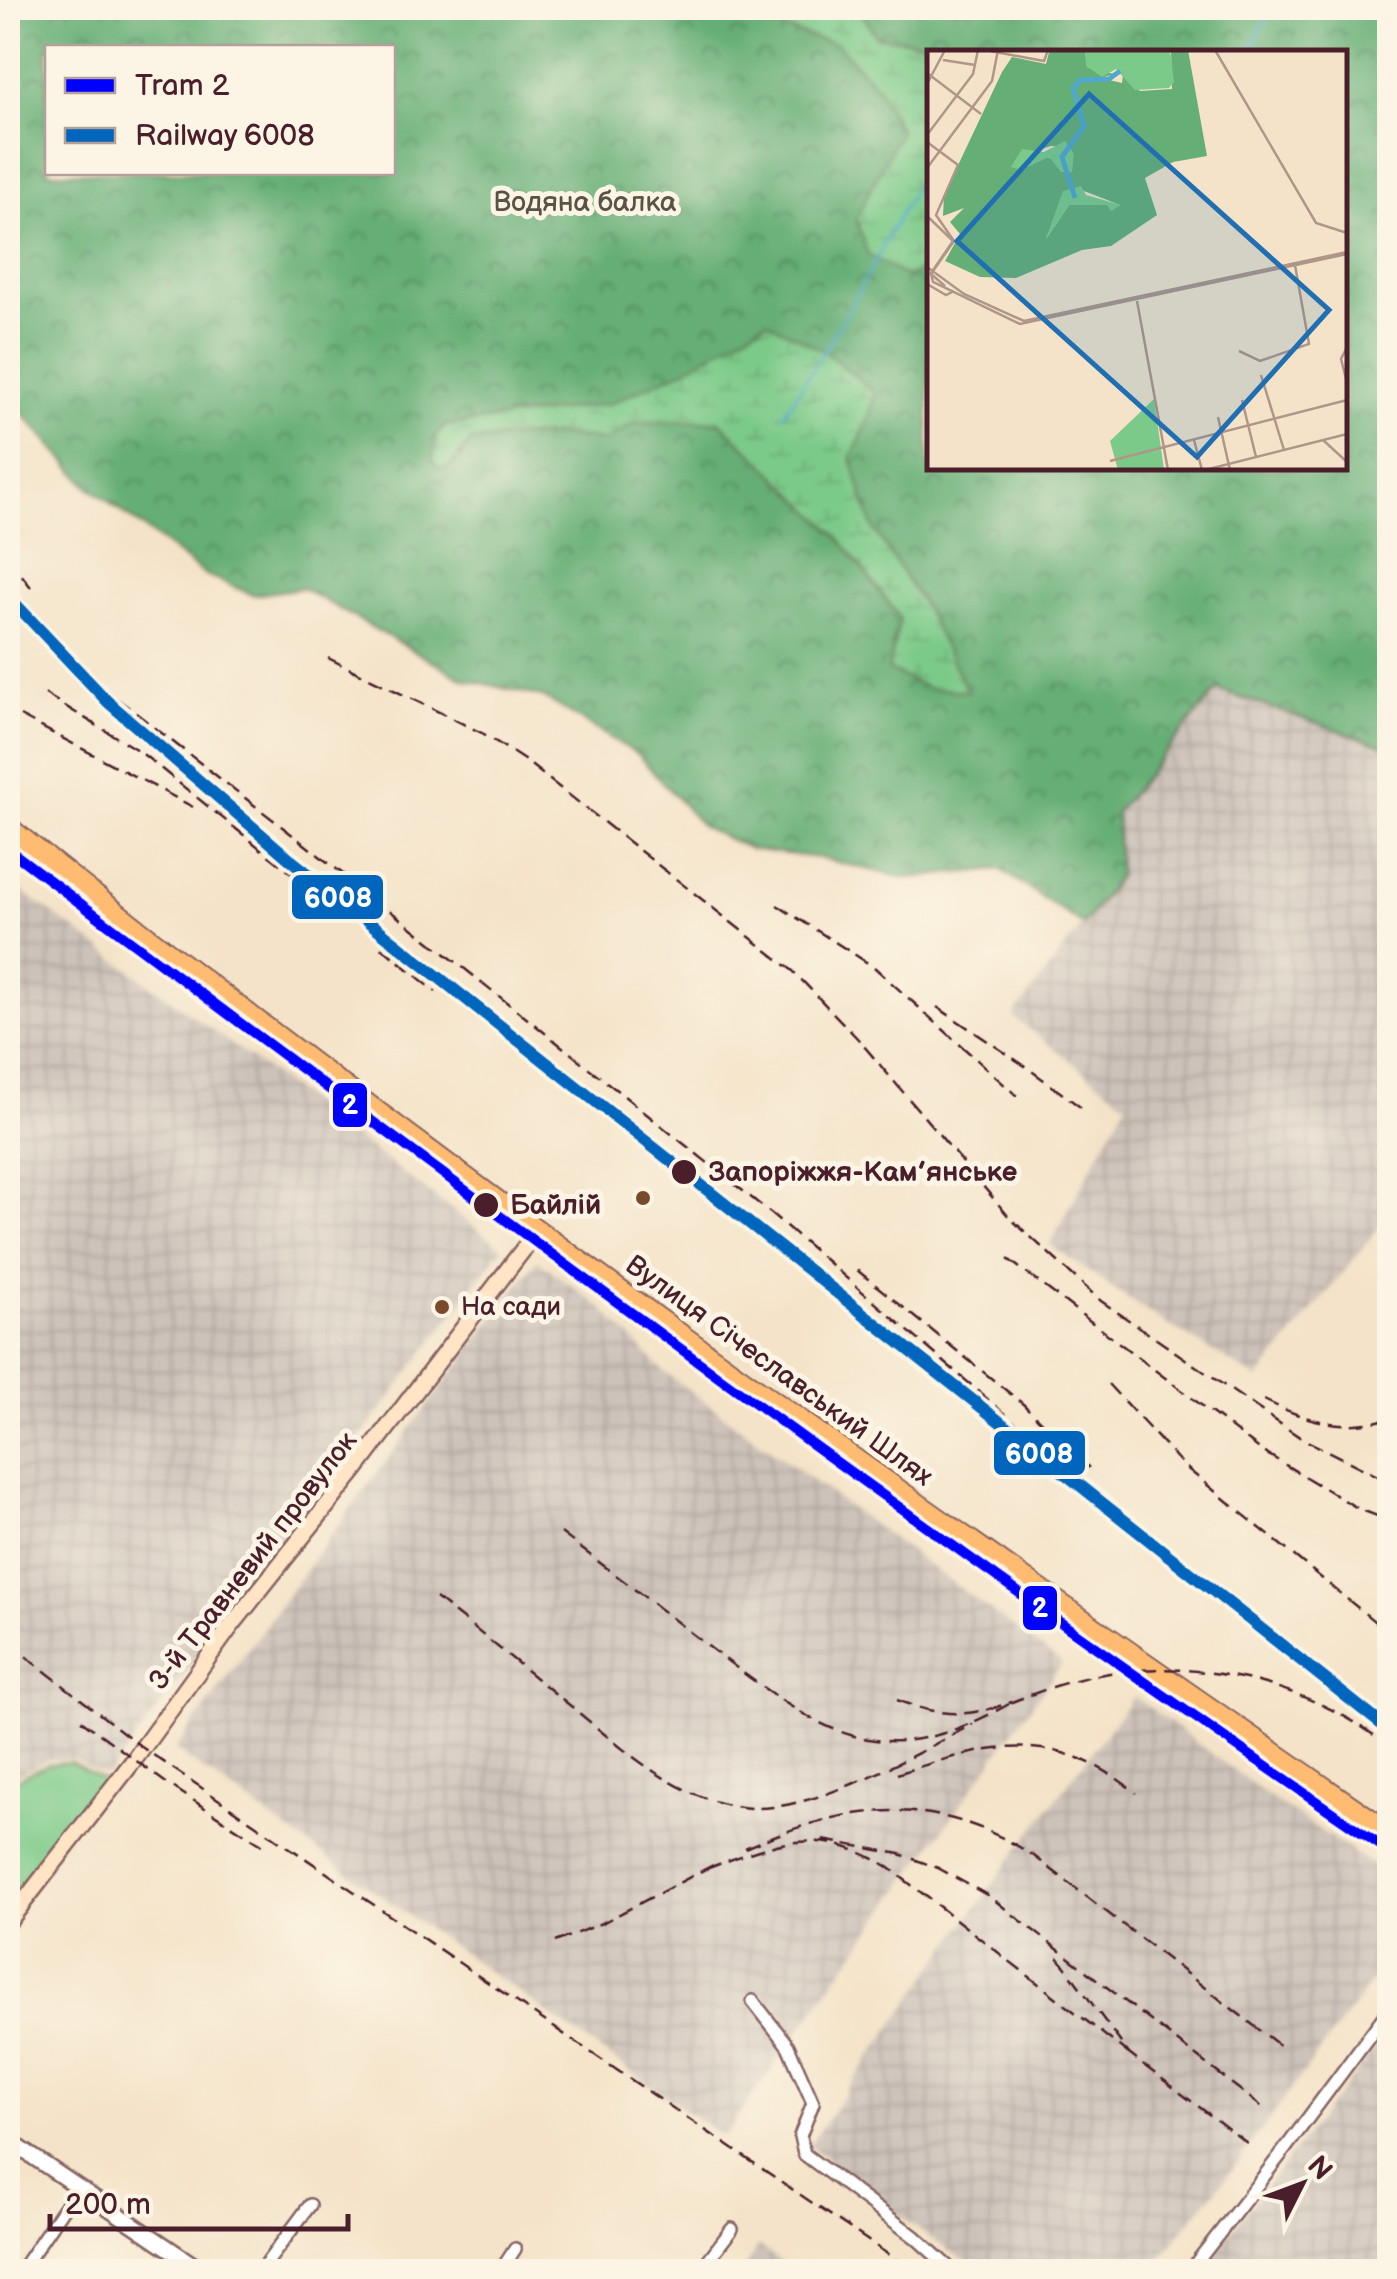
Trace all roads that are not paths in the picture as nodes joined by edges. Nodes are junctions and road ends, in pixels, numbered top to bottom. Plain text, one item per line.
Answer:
1 (8, 826) edge
2 (538, 1230) junction
3 (1390, 1832) edge
4 (8, 1922) edge
5 (753, 2001) dead end
6 (1390, 2008) edge
7 (8, 2140) edge
8 (77, 2188) junction
9 (310, 2204) dead end
10 (732, 2229) dead end
11 (515, 2249) dead end
12 (20, 2272) edge
13 (204, 2272) edge
14 (260, 2272) edge
15 (500, 2272) edge
16 (699, 2272) edge
17 (954, 2272) edge
18 (1189, 2272) edge

1 - 2 main road, Вулиця Січеславський Шлях
2 - 3 main road, Вулиця Січеславський Шлях
2 - 4 main road, 3-й Травневий провулок
5 - 17 street
6 - 18 street
7 - 8 street
8 - 12 street
8 - 13 street
9 - 14 street
10 - 16 street
11 - 15 street

